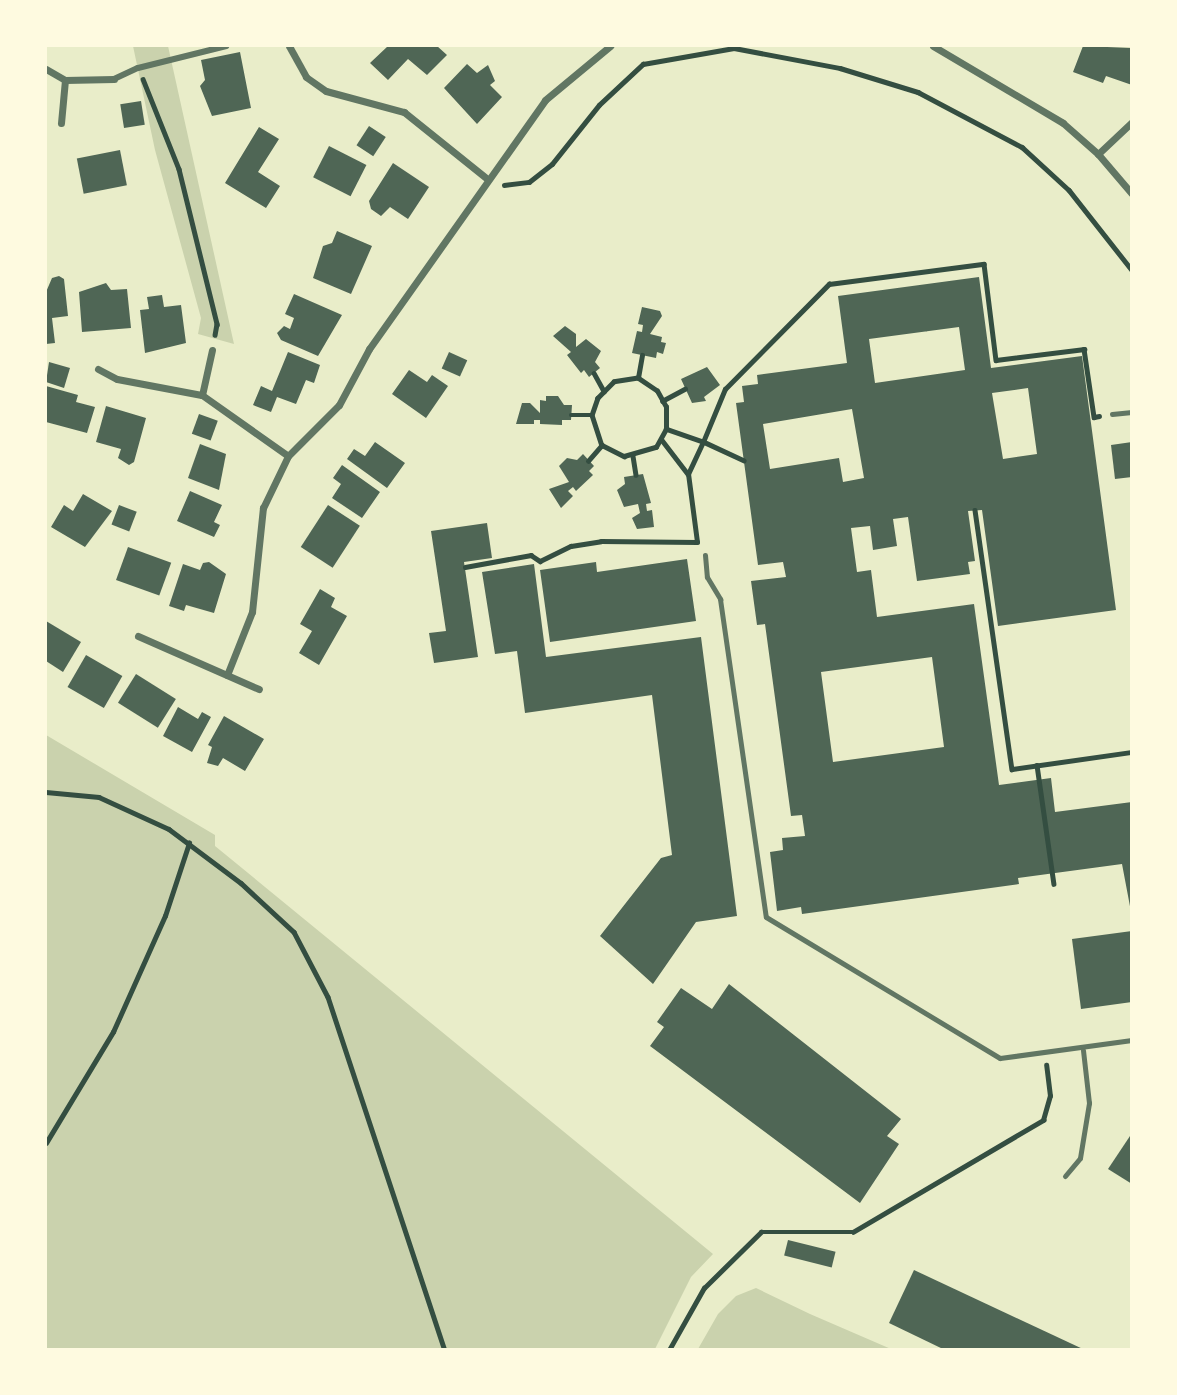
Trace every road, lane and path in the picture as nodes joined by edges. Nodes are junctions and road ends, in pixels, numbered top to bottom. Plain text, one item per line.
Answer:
1 (226, 46) edge
2 (289, 46) edge
3 (610, 46) edge
4 (933, 46) edge
5 (138, 68) junction
6 (46, 69) edge
7 (114, 79) joint
8 (65, 80) junction
9 (1132, 122) edge
10 (61, 123) dead end
11 (1098, 154) junction
12 (486, 178) junction
13 (1132, 194) edge
14 (1132, 270) edge
15 (212, 350) joint
16 (642, 355) dead end
17 (98, 369) dead end
18 (594, 373) dead end
19 (638, 378) junction
20 (685, 389) dead end
21 (604, 391) junction
22 (202, 395) junction
23 (662, 401) junction
24 (1132, 412) edge
25 (1112, 414) joint
26 (571, 415) dead end
27 (592, 415) junction
28 (666, 429) junction
29 (662, 440) junction
30 (703, 442) junction
31 (602, 444) junction
32 (288, 456) junction
33 (633, 456) junction
34 (588, 460) dead end
35 (744, 460) dead end
36 (688, 474) junction
37 (636, 475) dead end
38 (975, 510) dead end
39 (705, 555) dead end
40 (465, 568) dead end
41 (138, 636) dead end
42 (227, 675) junction
43 (260, 689) dead end
44 (1132, 752) edge
45 (1037, 765) junction
46 (46, 792) edge
47 (189, 843) junction
48 (1054, 884) dead end
49 (1132, 1040) edge
50 (1083, 1050) junction
51 (1045, 1054) junction
52 (46, 1143) edge
53 (1065, 1176) dead end
54 (445, 1349) edge
55 (669, 1349) edge

1 - 5 street
2 - 12 street
3 - 12 street
4 - 11 street
5 - 7 street
5 - 15 path
6 - 8 street
7 - 8 street
8 - 10 street
9 - 11 street
11 - 13 street
12 - 14 path
12 - 32 street
15 - 22 street
16 - 19 path
17 - 22 street
18 - 21 path
19 - 21 path
19 - 23 path
20 - 23 path
21 - 27 path
22 - 32 street
23 - 28 path
24 - 25 lane
25 - 30 path
26 - 27 path
27 - 31 path
28 - 29 path
28 - 30 path
29 - 33 path
29 - 36 path
30 - 35 path
30 - 36 path
31 - 33 path
31 - 34 path
32 - 42 street
33 - 37 path
36 - 40 path
38 - 45 path
39 - 51 lane
41 - 42 street
42 - 43 street
44 - 45 path
45 - 48 path
46 - 47 path
47 - 52 path
47 - 54 path
49 - 50 lane
50 - 51 lane
50 - 53 lane
51 - 55 path

